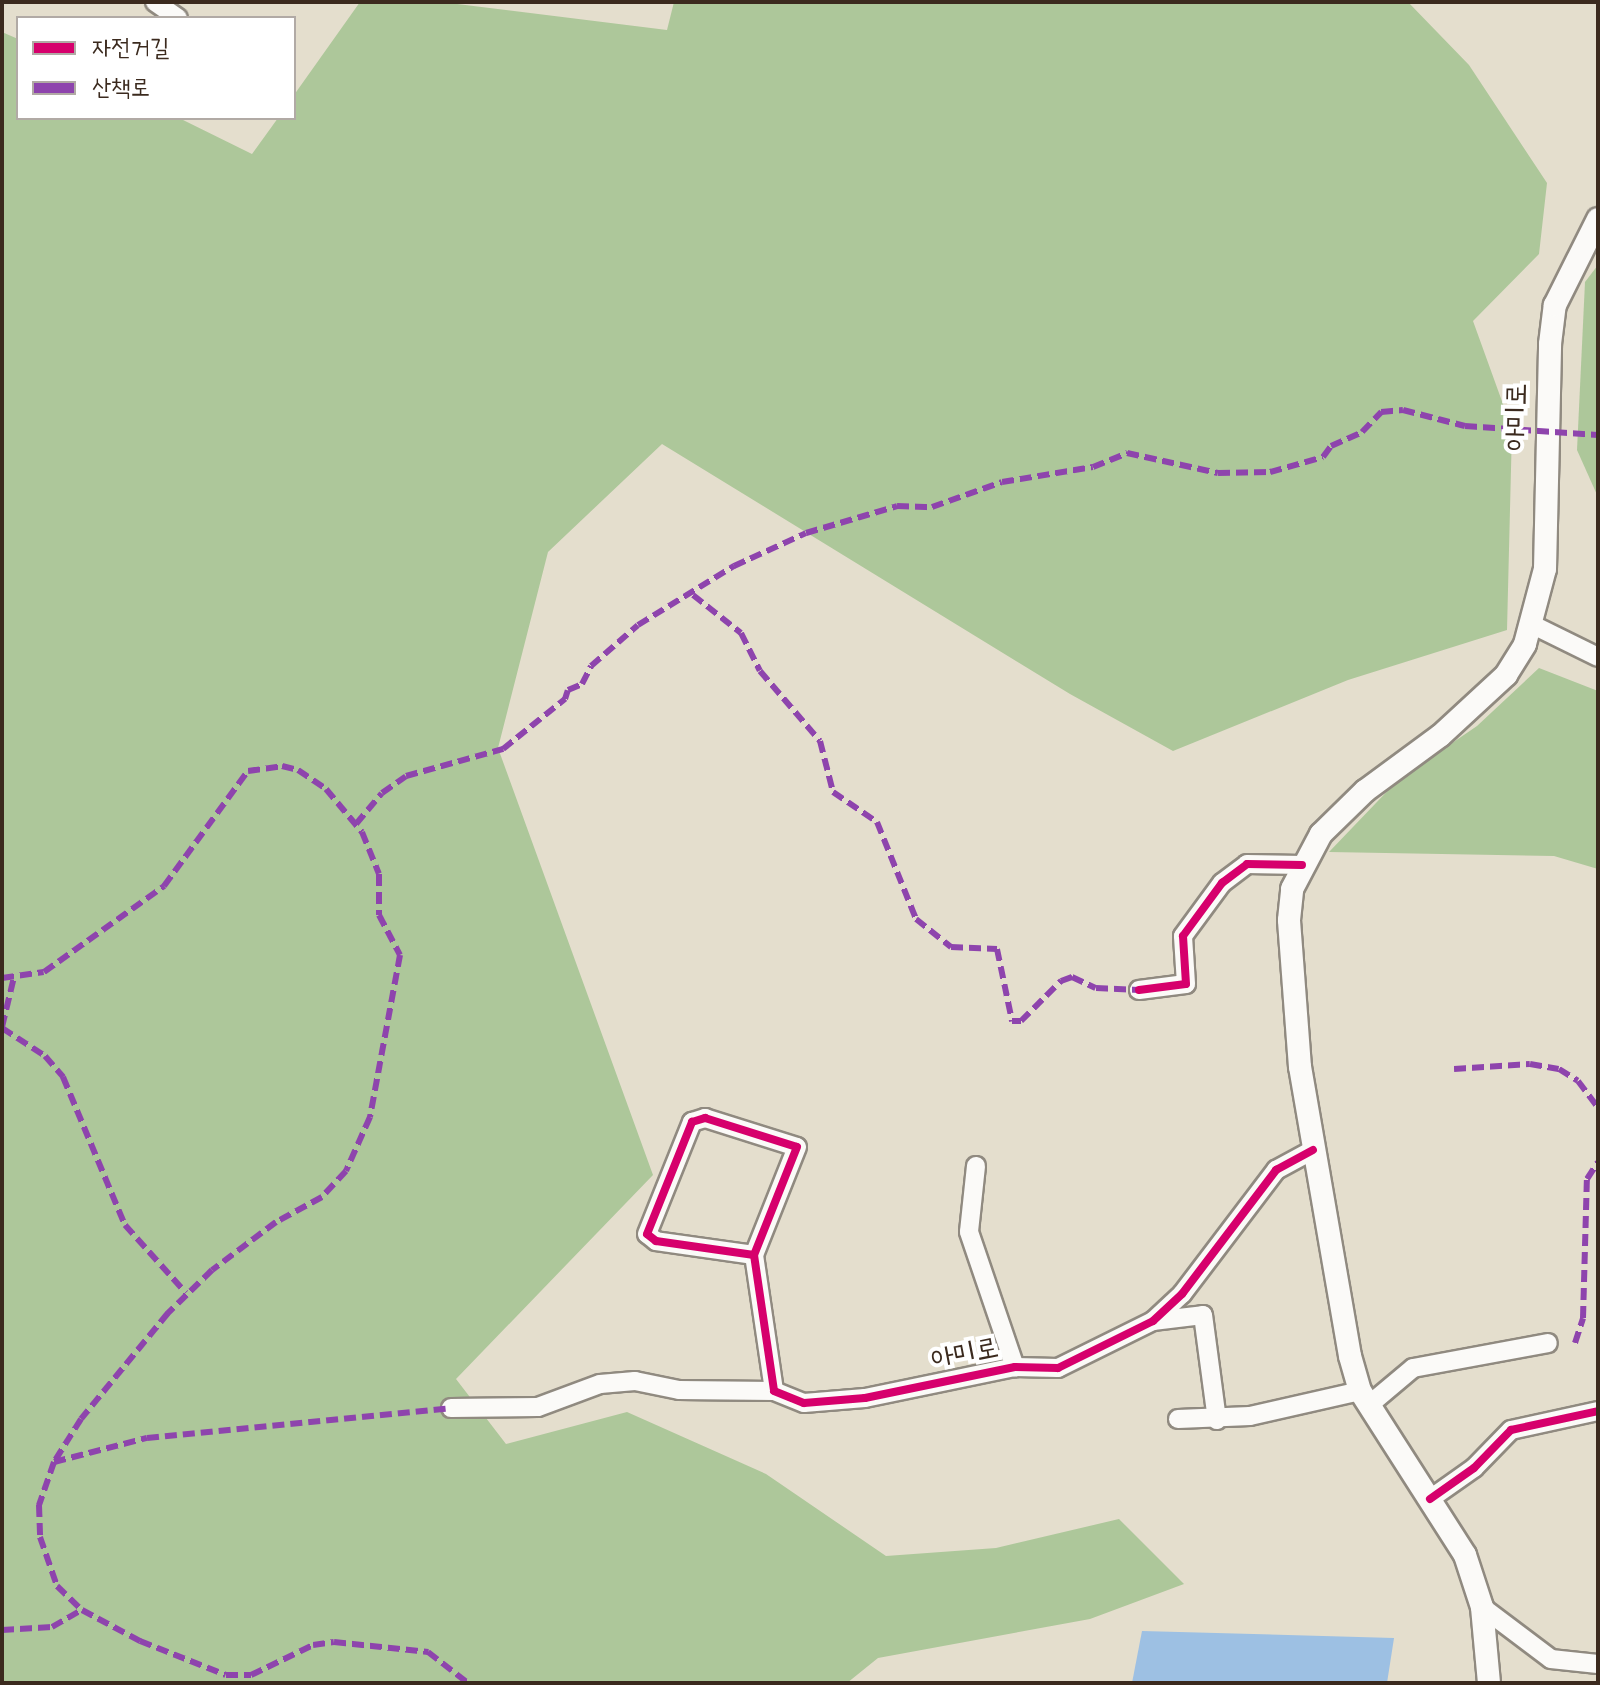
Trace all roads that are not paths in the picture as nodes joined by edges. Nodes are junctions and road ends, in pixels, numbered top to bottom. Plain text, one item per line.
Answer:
1 (155, 2) edge
2 (175, 16) edge
3 (1598, 219) edge
4 (1533, 625) junction
5 (1598, 657) edge
6 (1302, 865) junction
7 (1139, 990) dead end
8 (1313, 1150) junction
9 (976, 1166) dead end
10 (754, 1255) junction
11 (1153, 1321) junction
12 (1548, 1343) dead end
13 (1015, 1367) junction
14 (774, 1391) junction
15 (1365, 1398) junction
16 (451, 1408) dead end
17 (1598, 1411) edge
18 (1178, 1419) dead end
19 (1217, 1420) junction
20 (1430, 1499) junction
21 (1482, 1607) junction
22 (1598, 1665) edge
23 (1489, 1683) edge

1 - 2 street
3 - 4 main road, 아미로
4 - 5 street
4 - 6 main road, 아미로
6 - 7 street
6 - 8 main road, 아미로
8 - 11 street, 아미로
8 - 15 main road, 아미로
9 - 13 street, 아미로
10 - 10 street
10 - 14 street
11 - 13 street, 아미로
11 - 19 street
12 - 15 street
13 - 14 street, 아미로
14 - 16 street, 아미로
15 - 19 street
15 - 20 main road, 아미로
17 - 20 street
18 - 19 street
20 - 21 main road, 아미로
21 - 22 street
21 - 23 main road, 아미로

